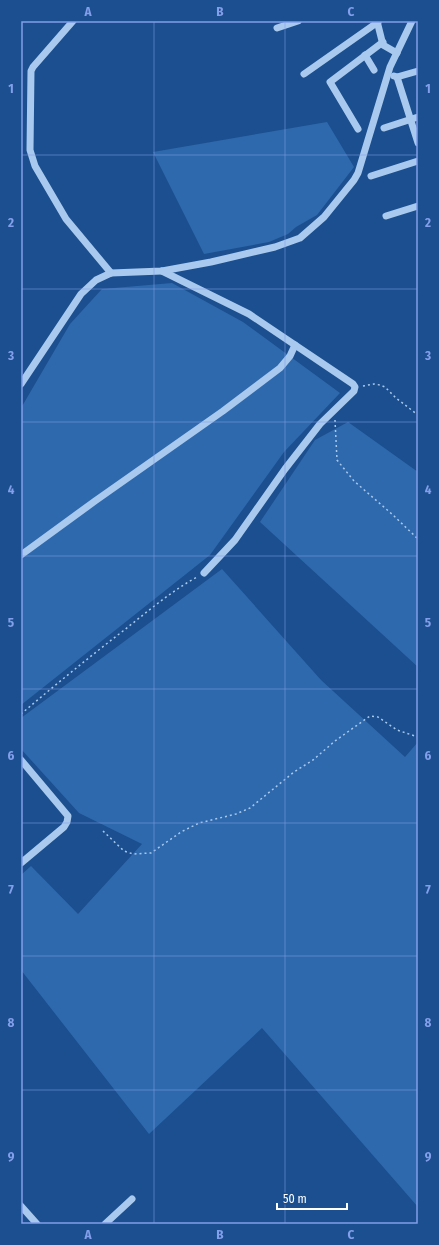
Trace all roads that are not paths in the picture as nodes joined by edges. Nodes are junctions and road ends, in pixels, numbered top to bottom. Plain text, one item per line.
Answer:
1 (73, 21) edge
2 (298, 21) edge
3 (412, 21) edge
4 (377, 22) edge
5 (276, 28) dead end
6 (382, 42) junction
7 (397, 53) junction
8 (365, 55) junction
9 (374, 70) dead end
10 (418, 70) edge
11 (304, 74) dead end
12 (388, 74) junction
13 (397, 77) junction
14 (418, 117) edge
15 (410, 119) junction
16 (384, 128) dead end
17 (358, 129) dead end
18 (418, 143) edge
19 (418, 161) edge
20 (371, 176) dead end
21 (418, 206) edge
22 (386, 216) dead end
23 (162, 271) junction
24 (111, 274) junction
25 (296, 345) junction
26 (21, 384) edge
27 (21, 555) edge
28 (204, 574) road end
29 (21, 760) edge
30 (21, 863) edge
31 (132, 1199) dead end
32 (21, 1206) edge
33 (37, 1224) edge
34 (105, 1224) edge

1 - 24 street
2 - 5 street
3 - 7 street
4 - 6 street
4 - 11 street
6 - 7 street
6 - 8 street
7 - 12 street
8 - 9 street
8 - 17 street
10 - 13 street
12 - 13 street
12 - 23 street
13 - 15 street
14 - 15 street
15 - 16 street
15 - 18 street
19 - 20 street
21 - 22 street
23 - 24 street
23 - 25 street
24 - 26 street
25 - 27 street
25 - 28 street
29 - 30 street
31 - 34 street
32 - 33 street

